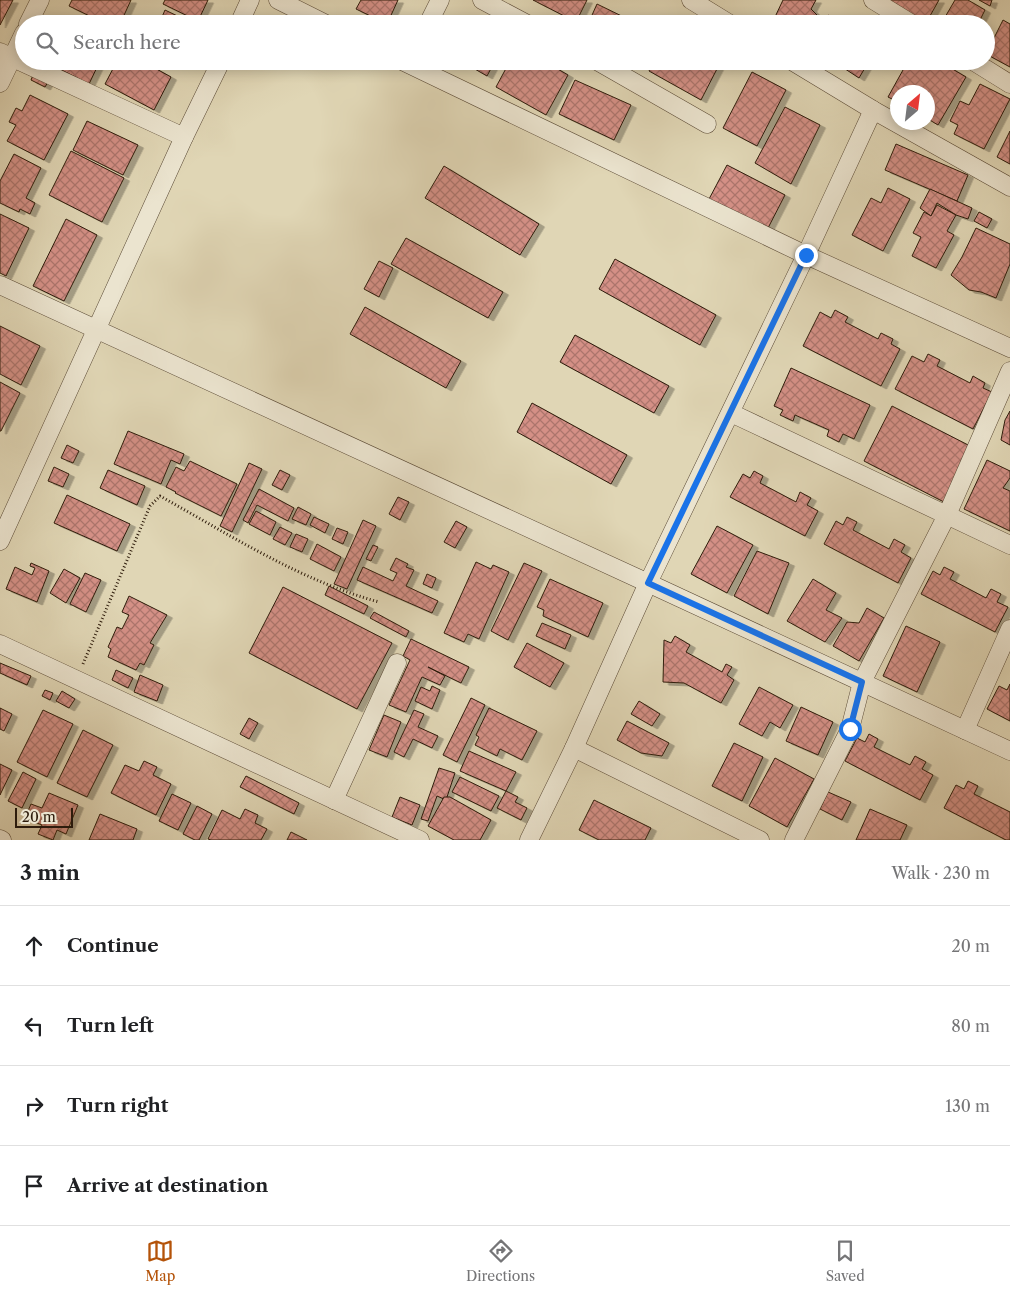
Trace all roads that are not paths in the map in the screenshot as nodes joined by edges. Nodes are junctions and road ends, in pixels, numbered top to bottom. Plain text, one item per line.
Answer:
1 (40, 0) edge
2 (250, 0) edge
3 (278, 0) edge
4 (440, 0) edge
5 (482, 0) edge
6 (690, 0) edge
7 (873, 0) edge
8 (32, 15) edge
9 (243, 15) edge
10 (308, 15) edge
11 (432, 15) edge
12 (510, 15) edge
13 (715, 15) edge
14 (897, 15) edge
15 (15, 44) edge
16 (6, 55) edge
17 (39, 70) edge
18 (217, 70) edge
19 (423, 70) edge
20 (613, 70) edge
21 (807, 70) edge
22 (987, 70) edge
23 (0, 83) edge
24 (1010, 84) edge
25 (873, 110) junction
26 (707, 124) dead end
27 (184, 137) junction
28 (1010, 187) edge
29 (806, 255) junction
30 (0, 285) edge
31 (97, 329) junction
32 (1010, 348) edge
33 (1010, 371) edge
34 (731, 412) junction
35 (947, 515) junction
36 (0, 541) edge
37 (1010, 545) edge
38 (648, 583) junction
39 (1010, 629) edge
40 (0, 644) edge
41 (397, 663) dead end
42 (862, 682) junction
43 (965, 730) junction
44 (574, 748) junction
45 (1010, 751) edge
46 (334, 800) junction
47 (420, 840) edge
48 (529, 840) edge
49 (760, 840) edge
50 (794, 840) edge

1 - 8 street
2 - 9 street
3 - 10 street
4 - 11 street
5 - 12 street
6 - 13 street
7 - 14 street
15 - 16 street
16 - 23 street
17 - 27 street
18 - 27 street
19 - 29 street
20 - 26 street
21 - 25 street
22 - 24 street
25 - 28 street
25 - 29 street
27 - 31 street
29 - 32 street
29 - 34 street
30 - 31 street
31 - 36 street
31 - 38 street
33 - 35 street
34 - 35 street
34 - 38 street
35 - 37 street
35 - 42 street
38 - 42 street
38 - 44 street
39 - 43 street
40 - 46 street
41 - 46 street
42 - 43 street
42 - 50 street
43 - 45 street
44 - 48 street
44 - 49 street
46 - 47 street

